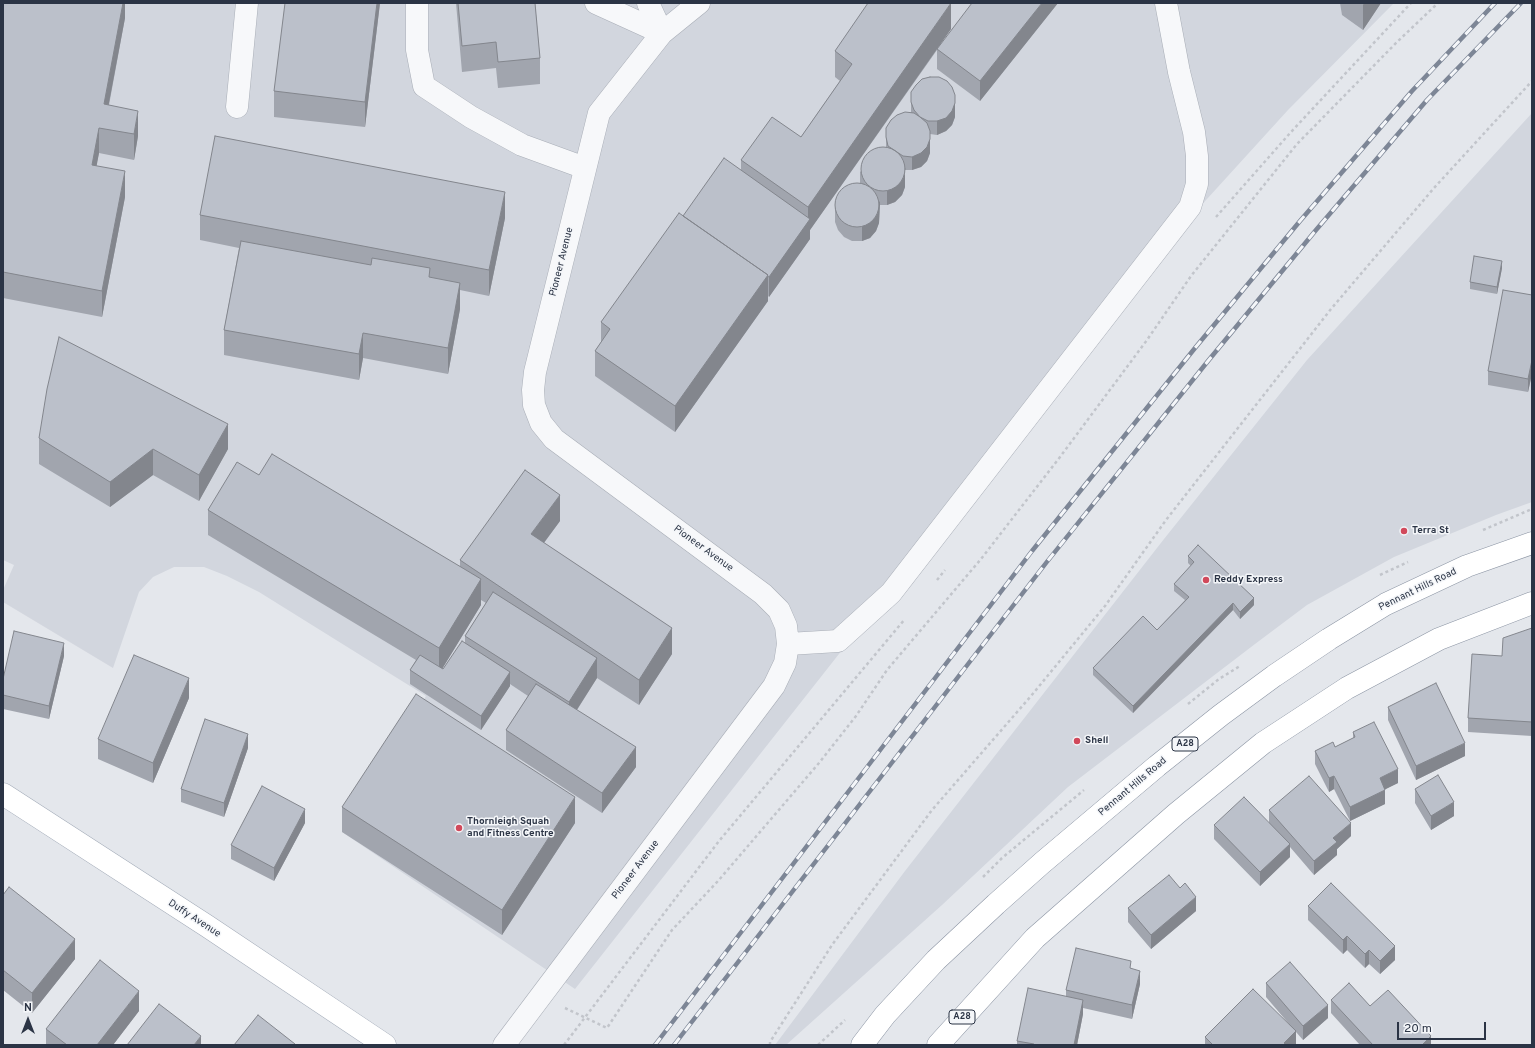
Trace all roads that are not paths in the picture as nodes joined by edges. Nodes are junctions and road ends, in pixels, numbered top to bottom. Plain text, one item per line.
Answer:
1 (247, 3) edge
2 (417, 3) edge
3 (596, 3) edge
4 (648, 3) edge
5 (699, 3) edge
6 (1166, 3) edge
7 (662, 33) junction
8 (237, 107) dead end
9 (585, 168) junction
10 (1532, 542) edge
11 (1532, 604) edge
12 (788, 644) junction
13 (3, 794) edge
14 (385, 1045) edge
15 (504, 1045) edge
16 (862, 1045) edge
17 (938, 1045) edge

1 - 8 street
2 - 9 street
3 - 7 street
4 - 7 street
5 - 7 street, Pioneer Avenue
6 - 12 street
7 - 9 street, Pioneer Avenue
9 - 12 street, Pioneer Avenue
10 - 16 main road, Pennant Hills Road / A28
11 - 17 main road, A28
12 - 15 street, Pioneer Avenue
13 - 14 main road, Duffy Avenue

